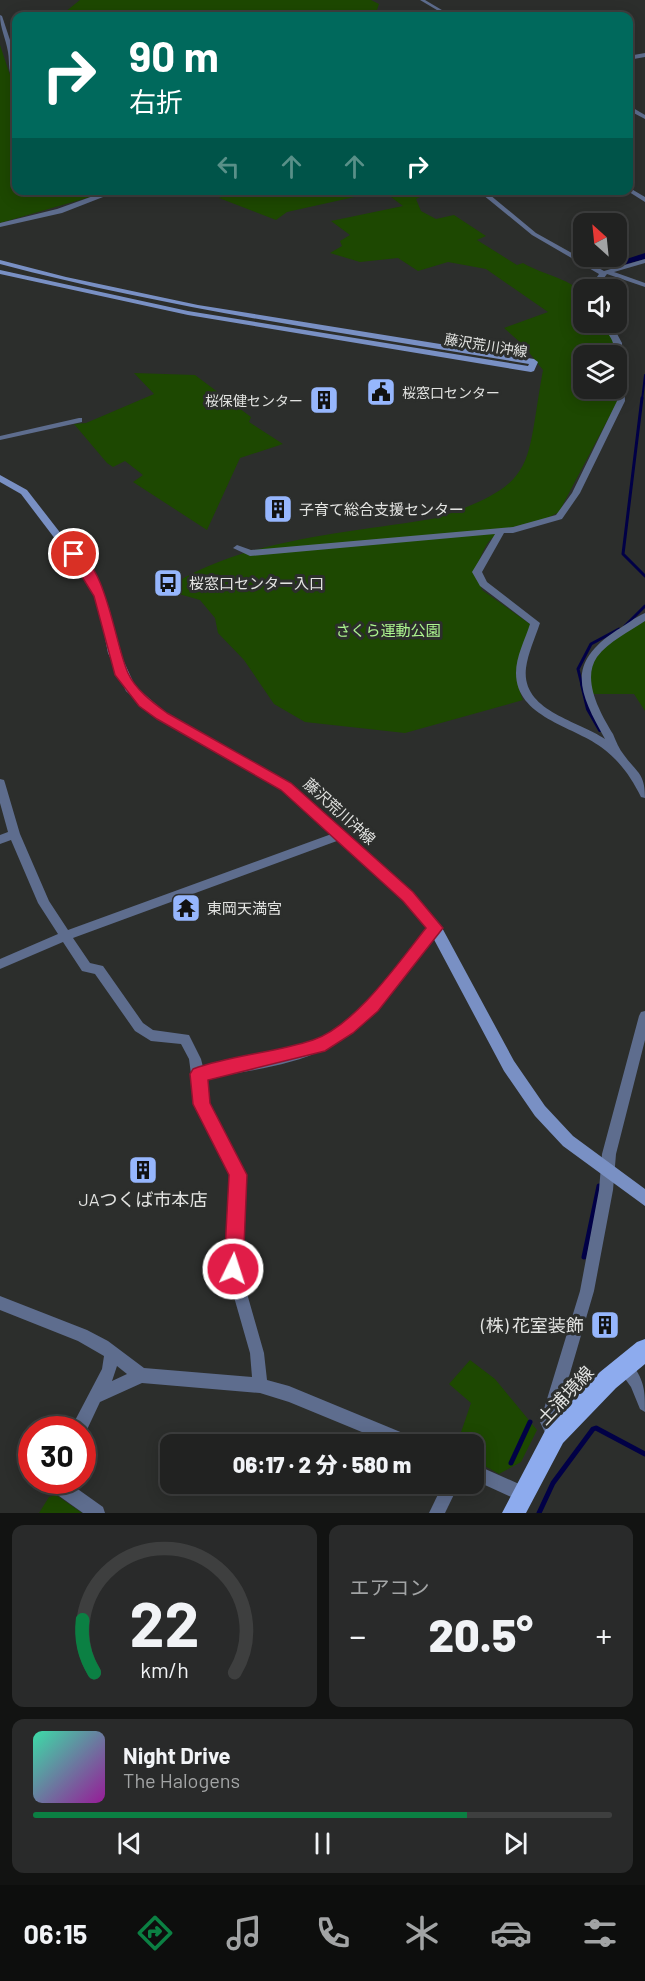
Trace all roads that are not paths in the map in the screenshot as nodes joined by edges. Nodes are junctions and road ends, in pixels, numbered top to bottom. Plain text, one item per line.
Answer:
1 (422, 0) edge
2 (443, 12) edge
3 (0, 16) edge
4 (12, 71) edge
5 (104, 195) edge
6 (486, 195) edge
7 (0, 225) edge
8 (645, 261) edge
9 (0, 262) edge
10 (0, 272) edge
11 (605, 272) junction
12 (600, 279) edge
13 (645, 285) edge
14 (609, 333) edge
15 (79, 420) dead end
16 (0, 438) edge
17 (0, 478) edge
18 (502, 530) junction
19 (237, 548) dead end
20 (645, 616) edge
21 (619, 757) junction
22 (0, 783) edge
23 (645, 794) edge
24 (14, 834) junction
25 (341, 835) junction
26 (0, 840) edge
27 (435, 928) junction
28 (66, 936) junction
29 (0, 964) edge
30 (645, 1016) edge
31 (639, 1061) edge
32 (199, 1074) junction
33 (608, 1172) junction
34 (645, 1198) edge
35 (0, 1304) edge
36 (645, 1350) edge
37 (112, 1353) junction
38 (624, 1366) junction
39 (141, 1376) junction
40 (260, 1385) junction
41 (95, 1397) junction
42 (645, 1404) edge
43 (85, 1416) edge
44 (385, 1434) edge
45 (555, 1436) junction
46 (484, 1479) edge
47 (71, 1494) edge
48 (446, 1494) edge
49 (518, 1503) edge
50 (97, 1513) edge
51 (437, 1513) edge

1 - 2 street
3 - 4 street
5 - 7 street
6 - 11 street
8 - 11 street
9 - 10 main road, 藤沢荒川沖線
11 - 12 street
11 - 13 street
14 - 18 street
15 - 16 street
17 - 25 main road, 藤沢荒川沖線
18 - 19 street
18 - 21 street
20 - 21 street
21 - 23 street
22 - 24 street
24 - 26 street
24 - 28 street
25 - 27 main road, 藤沢荒川沖線
25 - 28 street
27 - 32 street
27 - 33 main road, 藤沢荒川沖線
28 - 29 street
28 - 32 street
30 - 31 street
31 - 33 street
32 - 40 street
33 - 34 main road, 藤沢荒川沖線
33 - 45 street
35 - 37 street
36 - 38 main road, 土浦境線
37 - 39 street
37 - 41 street
38 - 42 street
38 - 45 main road, 土浦境線
39 - 40 street
39 - 41 street
40 - 44 street
41 - 43 street
45 - 49 main road, 土浦境線
46 - 49 street
47 - 50 street
48 - 51 street

